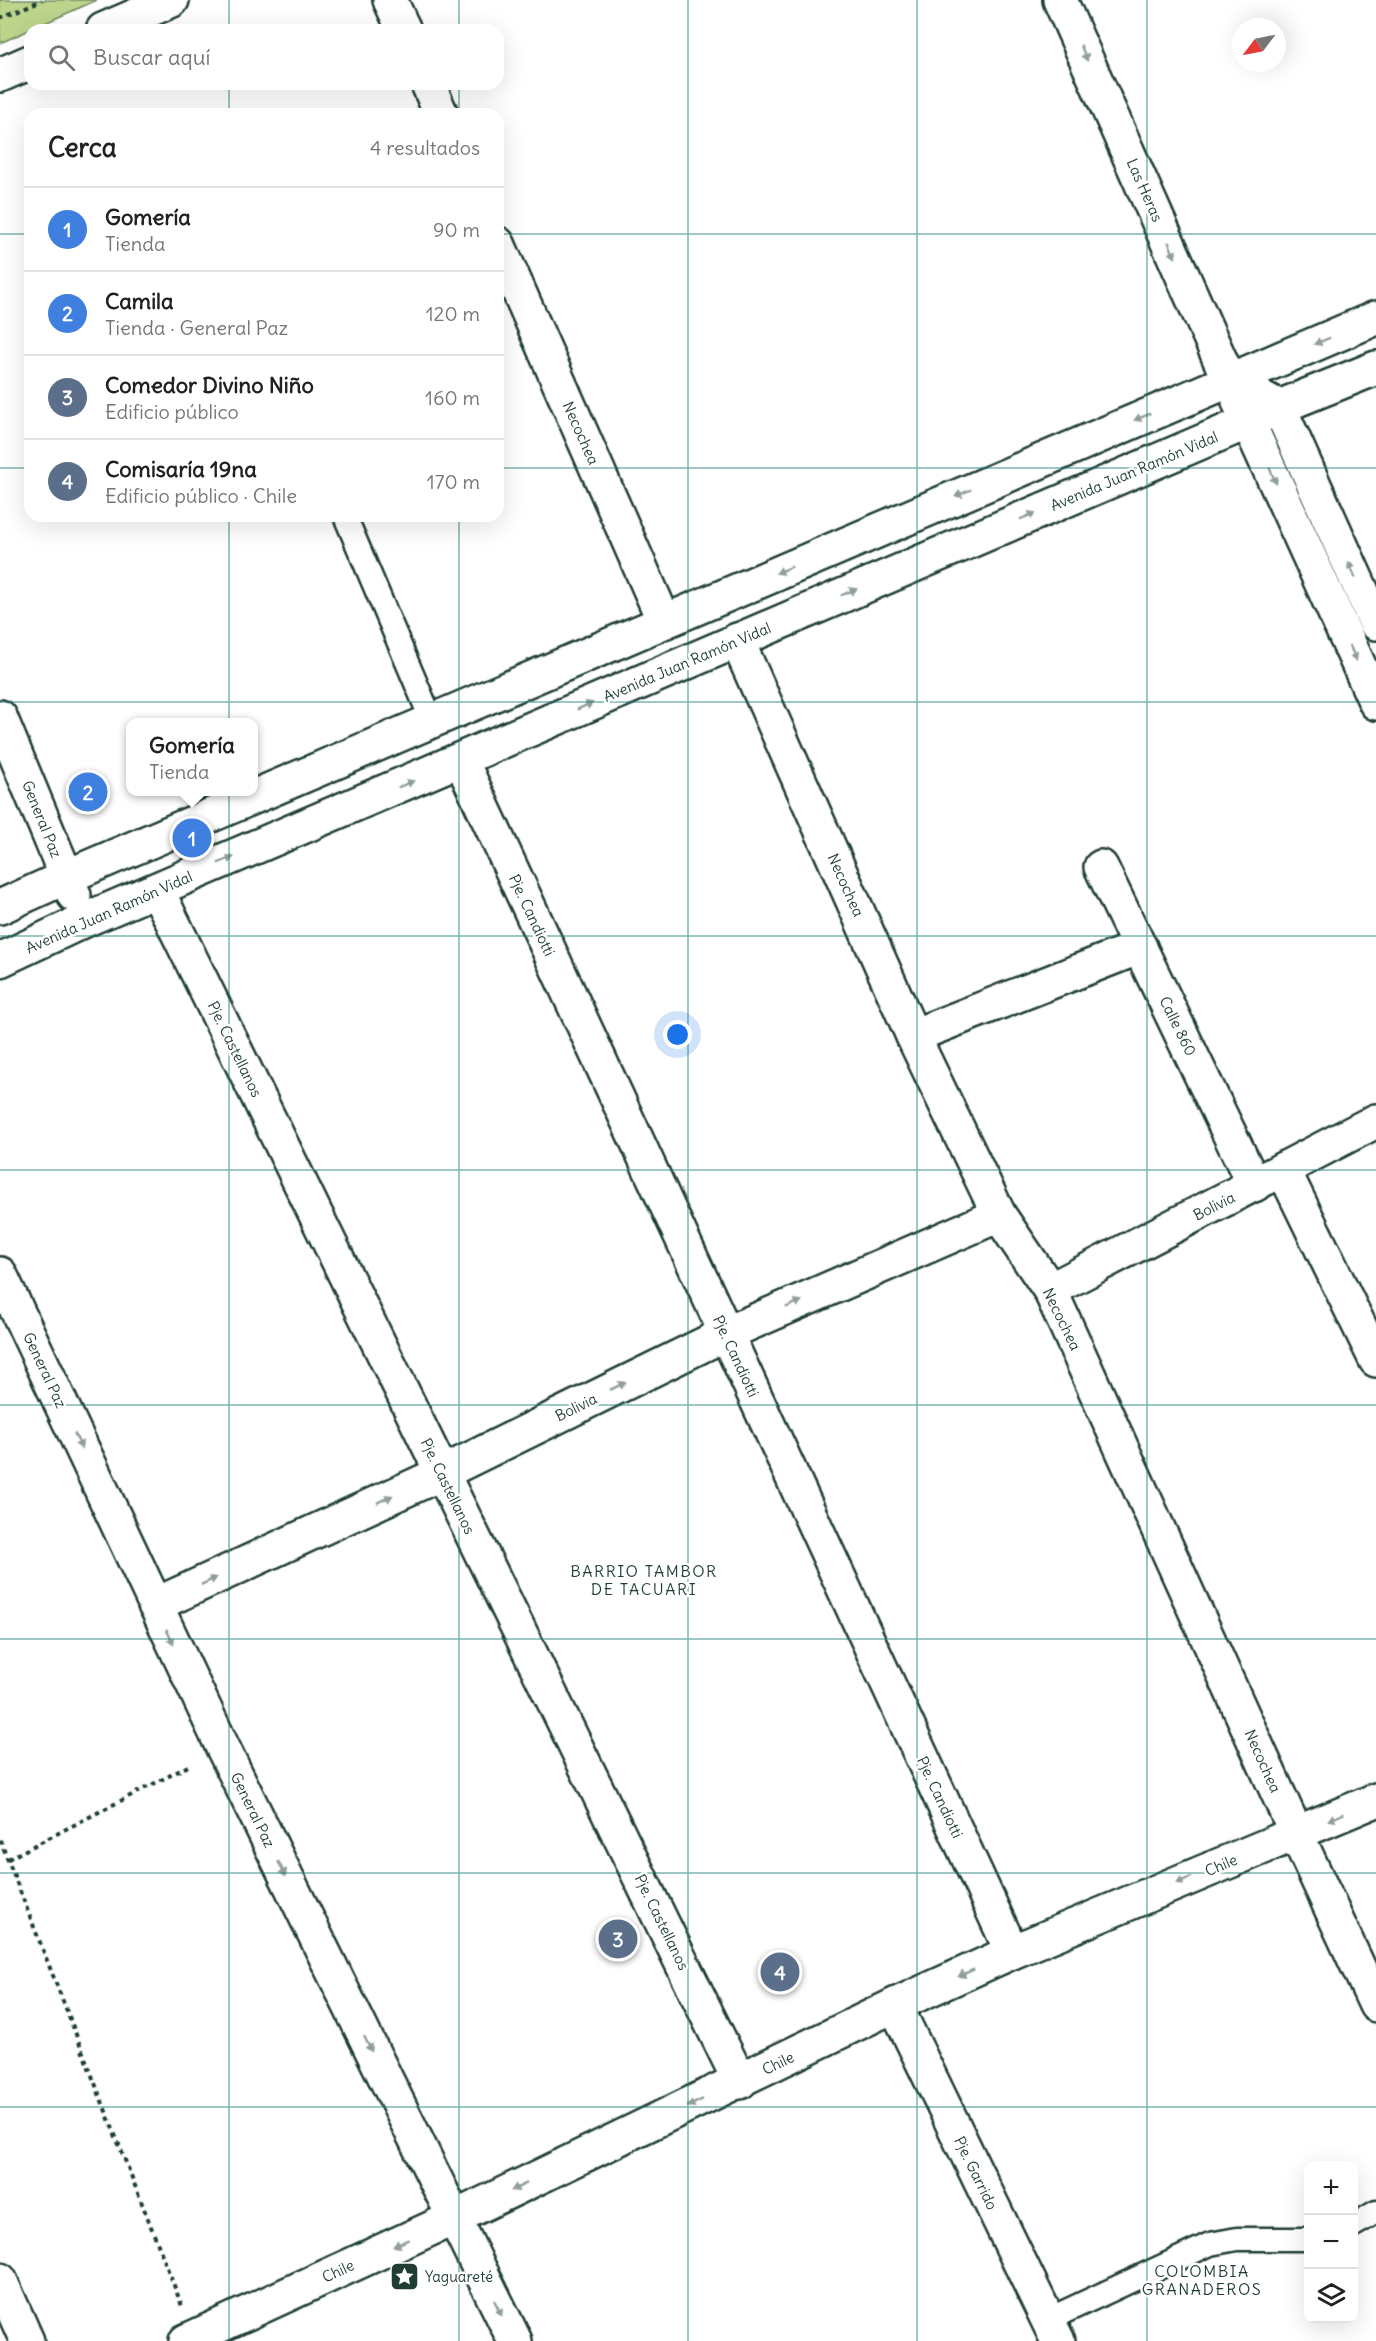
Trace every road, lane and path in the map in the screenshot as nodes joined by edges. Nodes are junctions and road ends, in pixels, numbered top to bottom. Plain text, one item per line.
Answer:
1 (42, 0) edge
2 (172, 0) edge
3 (390, 0) edge
4 (1060, 0) edge
5 (0, 18) edge
6 (117, 24) edge
7 (401, 24) edge
8 (24, 65) edge
9 (0, 75) edge
10 (431, 90) edge
11 (438, 108) edge
12 (504, 258) edge
13 (1376, 318) edge
14 (1376, 368) edge
15 (1229, 380) junction
16 (1279, 407) junction
17 (1248, 422) junction
18 (348, 522) edge
19 (664, 621) junction
20 (1376, 623) edge
21 (737, 640) junction
22 (1376, 704) edge
23 (0, 717) edge
24 (432, 721) junction
25 (461, 760) junction
26 (258, 795) edge
27 (256, 796) edge
28 (1101, 867) dead end
29 (66, 877) junction
30 (157, 890) junction
31 (0, 907) edge
32 (85, 920) junction
33 (1140, 947) junction
34 (0, 960) edge
35 (913, 1036) junction
36 (1376, 1121) edge
37 (1283, 1169) junction
38 (1254, 1185) junction
39 (999, 1215) junction
40 (0, 1274) edge
41 (1050, 1290) junction
42 (725, 1334) junction
43 (1376, 1359) edge
44 (442, 1473) junction
45 (155, 1605) junction
46 (223, 1748) junction
47 (1376, 1800) edge
48 (1296, 1833) junction
49 (0, 1840) edge
50 (9, 1859) junction
51 (1012, 1952) junction
52 (895, 2005) junction
53 (1376, 2005) edge
54 (740, 2082) junction
55 (1376, 2212) edge
56 (454, 2218) junction
57 (1358, 2222) edge
58 (1304, 2239) edge
59 (0, 2280) edge
60 (1053, 2331) edge
61 (190, 2339) edge
62 (27, 2341) edge
63 (515, 2341) edge

1 - 5 path
2 - 6 street
3 - 7 street
4 -> 15 street, Las Heras
8 - 9 street
10 - 11 street
12 - 19 street, Necochea
13 -> 15 street
14 - 16 street, Avenida Juan Ramón Vidal
15 - 16 street
15 - 17 street, Las Heras
15 -> 19 street
16 - 17 street, Avenida Juan Ramón Vidal
20 -> 16 street
21 -> 17 street, Avenida Juan Ramón Vidal
17 -> 22 street, Las Heras
18 - 24 lane
19 - 24 street
25 -> 21 street, Avenida Juan Ramón Vidal
21 - 35 street, Necochea
23 - 29 street, General Paz
24 - 26 street
30 -> 25 street, Avenida Juan Ramón Vidal
25 - 42 street, Pje. Candiotti
27 - 29 street
28 - 33 street, Calle 860
29 - 31 street
29 - 32 street, General Paz
30 - 32 street, Avenida Juan Ramón Vidal
30 - 44 street, Pje. Castellanos
32 - 34 street, Avenida Juan Ramón Vidal
33 - 35 street
33 - 38 street, Calle 860
35 - 39 street, Necochea
36 - 37 street, Bolivia
37 - 38 street, Bolivia
37 - 43 street
38 - 41 street, Bolivia
39 - 41 street, Necochea
42 -> 39 street, Bolivia
40 -> 45 street, General Paz
41 - 48 street, Necochea
44 -> 42 street, Bolivia
42 - 51 street, Pje. Candiotti
45 -> 44 street, Bolivia
44 - 54 street, Pje. Castellanos
45 -> 46 street, General Paz
46 - 50 path
46 -> 56 street, General Paz
47 -> 48 street, Chile
48 -> 51 street, Chile
48 - 53 street, Necochea
49 - 50 path
50 - 61 path
51 -> 52 street, Chile
52 - 54 street, Chile
52 - 60 street, Pje. Garrido
54 -> 56 street, Chile
55 - 57 lane
56 -> 61 street, Chile
56 -> 63 street, General Paz
58 - 60 lane
59 - 62 street

